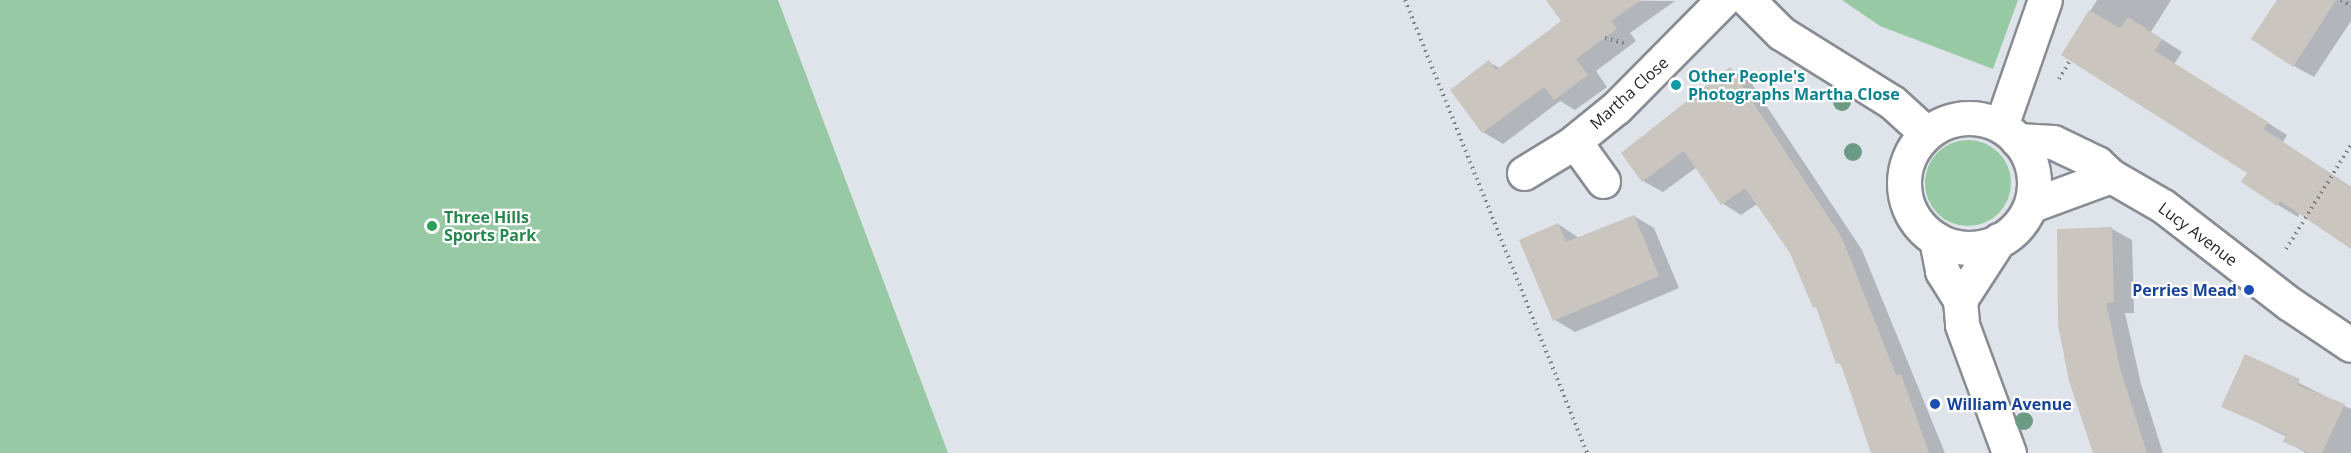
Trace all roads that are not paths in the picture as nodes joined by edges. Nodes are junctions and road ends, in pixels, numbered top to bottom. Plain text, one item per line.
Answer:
1 (1723, 0) edge
2 (1748, 0) edge
3 (2045, 0) edge
4 (1926, 133) junction
5 (2009, 133) junction
6 (1575, 142) junction
7 (1524, 173) dead end
8 (2111, 176) junction
9 (1603, 181) dead end
10 (2032, 205) junction
11 (1936, 239) junction
12 (1998, 240) junction
13 (1960, 300) junction
14 (2351, 345) edge
15 (2009, 453) edge

1 - 6 street, Martha Close
2 - 4 street
3 - 5 street
4 - 5 street
4 - 11 street
5 - 8 street, Lucy Avenue
5 - 10 street
6 - 7 street, Martha Close
6 - 9 street
8 - 10 street
8 - 14 street, Lucy Avenue
10 - 12 street
11 - 12 street
11 - 13 street
12 - 13 street
13 - 15 street

